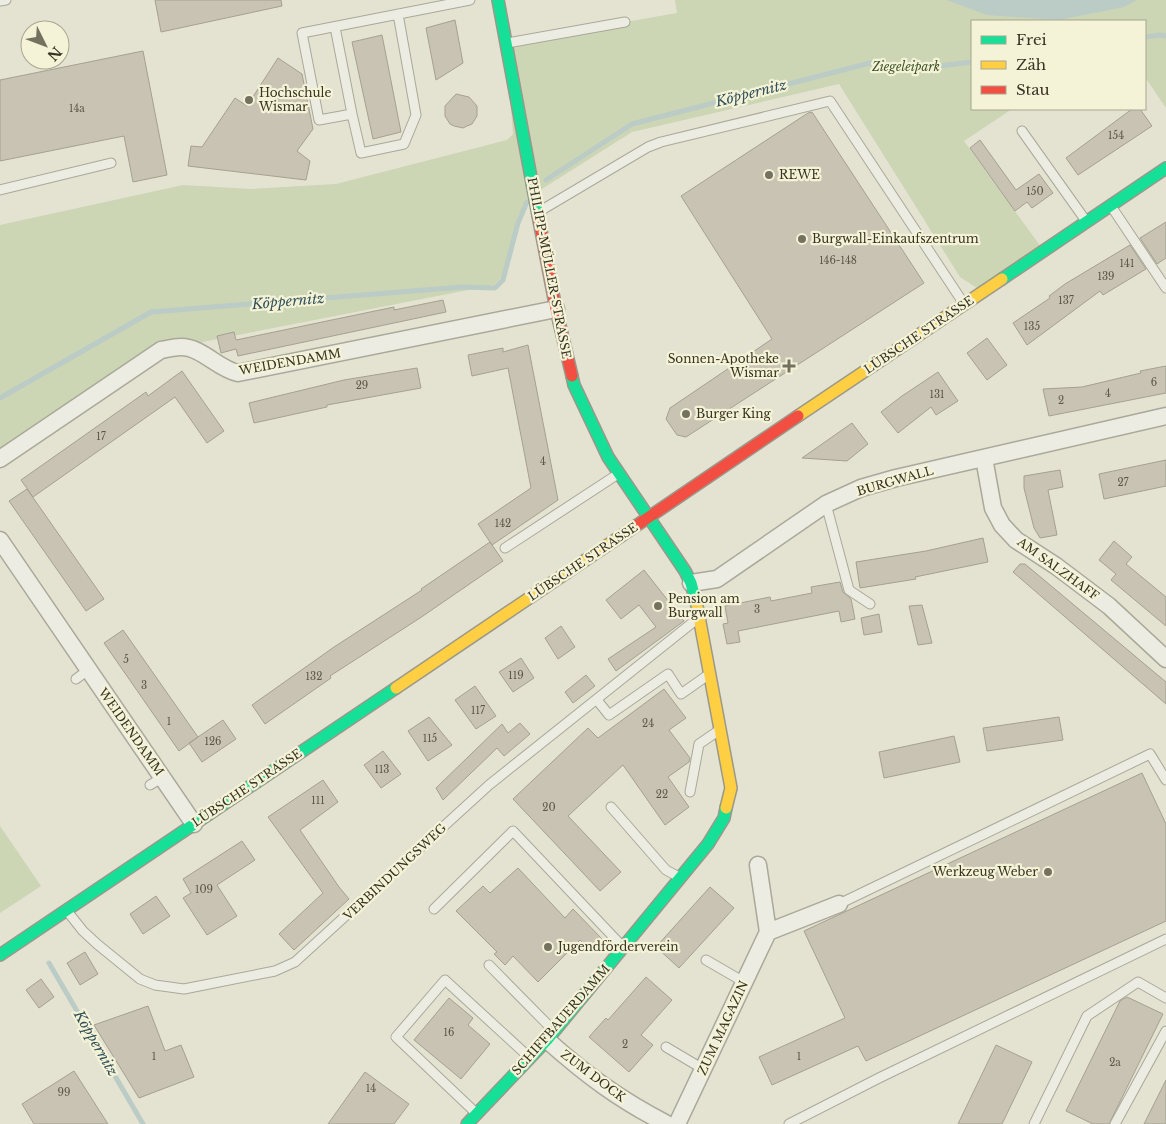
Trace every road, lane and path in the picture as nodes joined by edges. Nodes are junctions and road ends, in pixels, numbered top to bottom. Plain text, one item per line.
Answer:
1 (6, 0) edge
2 (470, 0) edge
3 (498, 0) edge
4 (0, 1) edge
5 (398, 14) junction
6 (625, 22) dead end
7 (335, 27) junction
8 (506, 43) junction
9 (352, 114) junction
10 (1022, 131) dead end
11 (111, 163) dead end
12 (1166, 168) edge
13 (0, 190) edge
14 (1111, 206) junction
15 (538, 212) junction
16 (1087, 222) junction
17 (1166, 288) edge
18 (964, 305) junction
19 (556, 309) junction
20 (1166, 416) edge
21 (984, 458) junction
22 (0, 459) edge
23 (618, 473) junction
24 (826, 504) junction
25 (649, 517) junction
26 (0, 540) edge
27 (505, 548) dead end
28 (691, 583) junction
29 (870, 604) dead end
30 (699, 618) junction
31 (1166, 659) edge
32 (710, 673) junction
33 (597, 700) junction
34 (720, 729) junction
35 (1166, 780) edge
36 (690, 792) dead end
37 (612, 806) dead end
38 (194, 824) junction
39 (758, 865) dead end
40 (681, 878) junction
41 (839, 904) joint
42 (434, 909) dead end
43 (66, 911) junction
44 (768, 932) junction
45 (1166, 939) edge
46 (624, 948) junction
47 (0, 955) edge
48 (706, 960) dead end
49 (489, 966) dead end
50 (744, 982) junction
51 (1166, 998) edge
52 (1166, 1030) edge
53 (551, 1035) junction
54 (666, 1047) dead end
55 (530, 1058) junction
56 (703, 1069) junction
57 (477, 1113) junction
58 (467, 1124) edge
59 (668, 1124) edge
60 (677, 1124) edge
61 (789, 1124) edge
62 (1034, 1124) edge
63 (1115, 1124) edge

1 - 4 lane
2 - 5 lane
3 - 8 street, PHILIPP-MÜLLER-STRASSE
5 - 7 lane
5 - 9 lane
6 - 8 lane
7 - 9 lane
7 - 9 lane
8 - 15 street, PHILIPP-MÜLLER-STRASSE
10 - 16 lane
11 - 13 lane
12 - 14 street, LÜBSCHE STRASSE
14 - 16 street, LÜBSCHE STRASSE
14 - 17 lane
15 - 18 lane
15 - 19 street, PHILIPP-MÜLLER-STRASSE
16 - 18 street, LÜBSCHE STRASSE
18 - 25 street, LÜBSCHE STRASSE
19 - 22 street, WEIDENDAMM
19 - 23 street, PHILIPP-MÜLLER-STRASSE
20 - 21 street, BURGWALL
21 - 24 street, BURGWALL
21 - 31 street, AM SALZHAFF
23 - 25 street, PHILIPP-MÜLLER-STRASSE
23 - 27 lane
24 - 28 street, BURGWALL
24 - 29 lane
25 - 28 street
25 - 38 street, LÜBSCHE STRASSE
26 - 38 street, WEIDENDAMM
28 - 30 street, SCHIFFBAUERDAMM
30 - 32 street, SCHIFFBAUERDAMM
30 - 33 lane, VERBINDUNGSWEG
32 - 33 lane
32 - 34 street, SCHIFFBAUERDAMM
33 - 43 lane, VERBINDUNGSWEG
34 - 36 lane
34 - 40 street, SCHIFFBAUERDAMM
35 - 41 lane
37 - 40 lane
38 - 43 street, LÜBSCHE STRASSE
39 - 44 street
40 - 46 street, SCHIFFBAUERDAMM
41 - 44 street
42 - 46 lane
43 - 47 street, LÜBSCHE STRASSE
44 - 50 street, ZUM MAGAZIN
45 - 61 lane
46 - 53 street, SCHIFFBAUERDAMM
48 - 50 lane
49 - 53 lane
50 - 56 street, ZUM MAGAZIN
51 - 62 lane
52 - 63 lane
53 - 55 street, SCHIFFBAUERDAMM
53 - 59 street, ZUM DOCK
54 - 56 lane
55 - 57 street, SCHIFFBAUERDAMM
55 - 57 lane
56 - 60 street, ZUM MAGAZIN
57 - 58 street, SCHIFFBAUERDAMM

